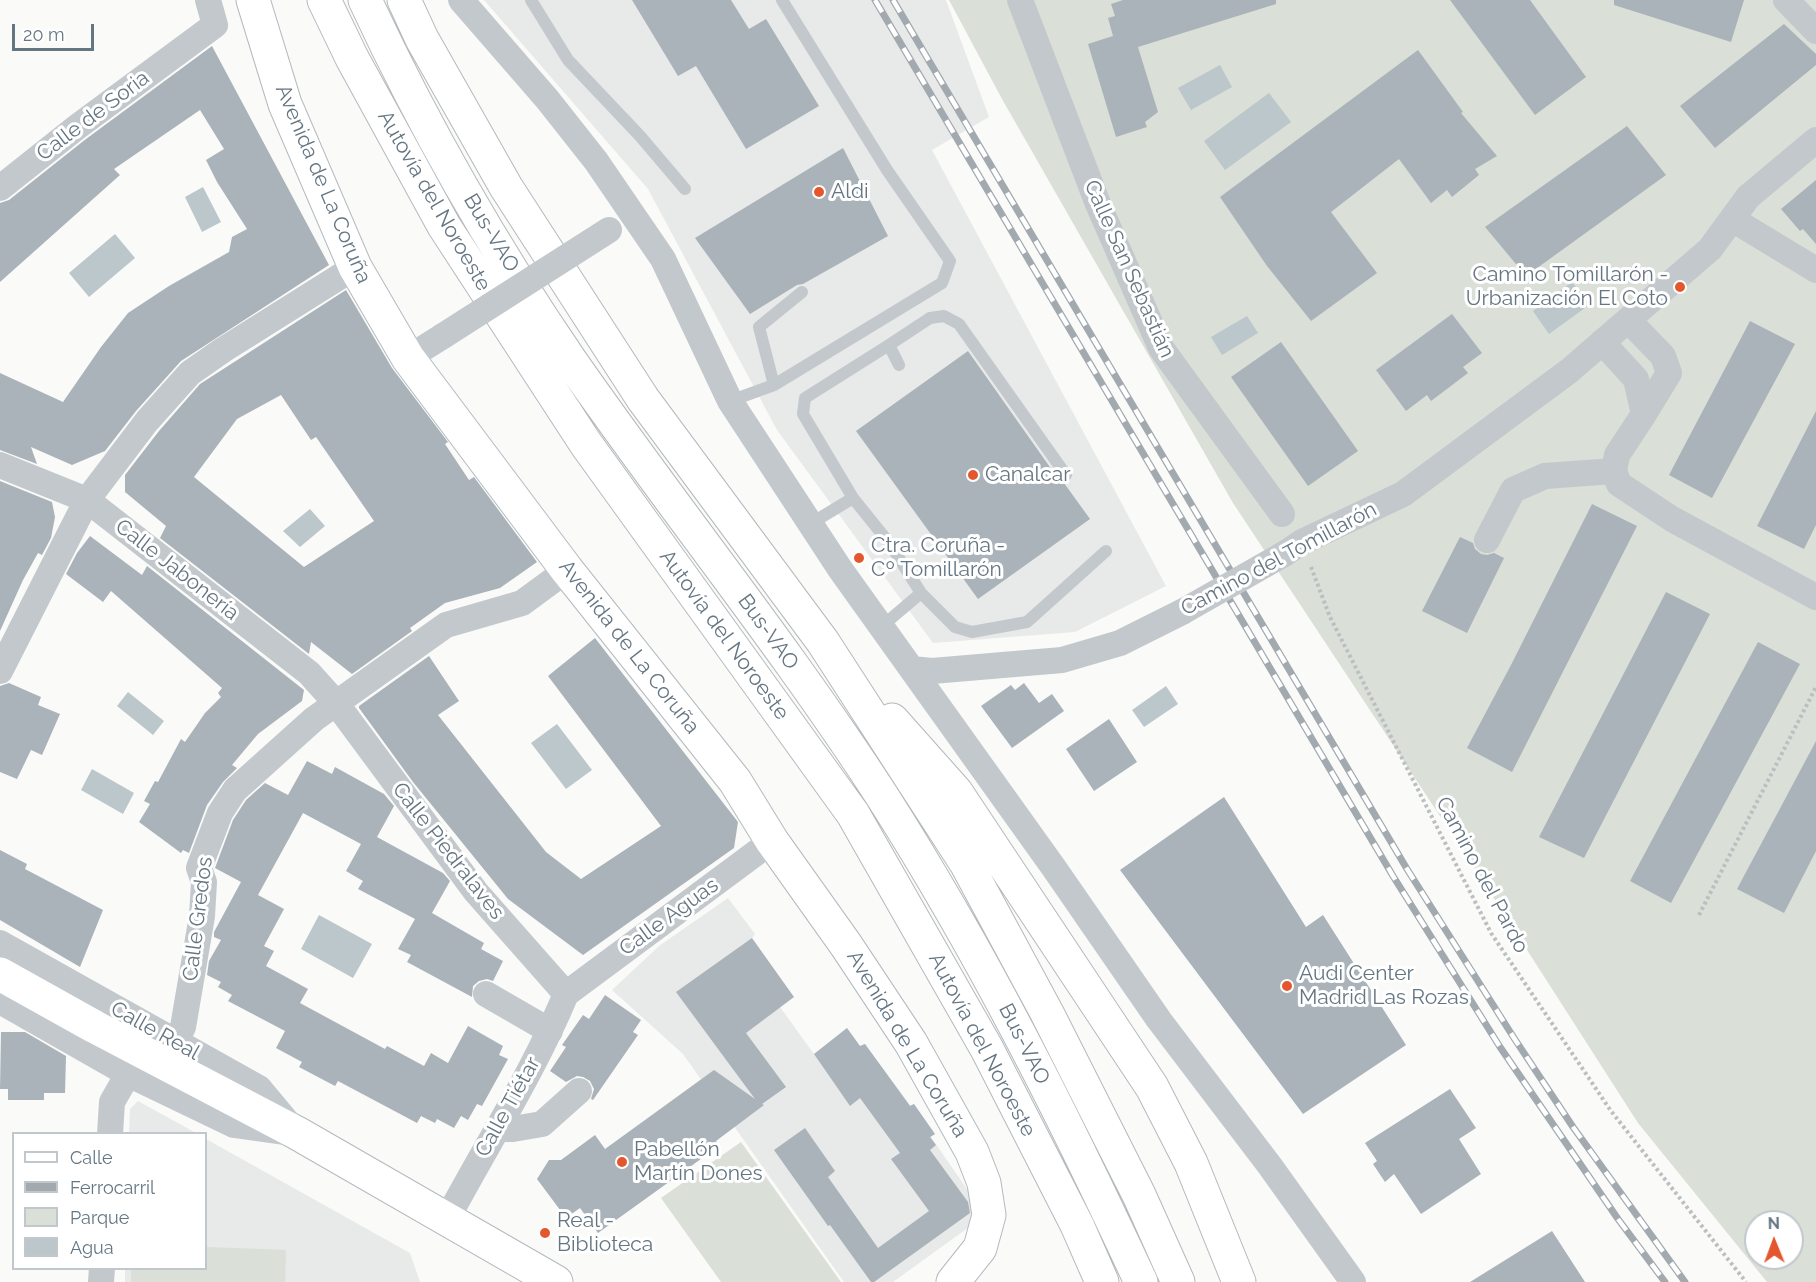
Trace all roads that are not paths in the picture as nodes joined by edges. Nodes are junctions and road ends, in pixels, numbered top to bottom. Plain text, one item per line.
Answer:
1 (208, 0) edge
2 (253, 0) edge
3 (324, 0) edge
4 (365, 0) edge
5 (404, 0) edge
6 (461, 0) edge
7 (531, 0) edge
8 (782, 0) edge
9 (1020, 0) edge
10 (1786, 0) edge
11 (1816, 31) edge
12 (1816, 140) edge
13 (0, 188) edge
14 (685, 189) dead end
15 (634, 217) junction
16 (1732, 219) junction
17 (355, 267) junction
18 (1816, 270) edge
19 (802, 292) dead end
20 (1628, 320) junction
21 (1602, 342) junction
22 (889, 345) junction
23 (408, 358) junction
24 (899, 365) dead end
25 (774, 385) junction
26 (730, 401) junction
27 (1644, 414) junction
28 (0, 465) edge
29 (1614, 471) junction
30 (1066, 475) dead end
31 (853, 498) junction
32 (87, 500) junction
33 (1281, 514) dead end
34 (810, 524) junction
35 (1487, 540) dead end
36 (1106, 551) dead end
37 (567, 570) junction
38 (921, 593) junction
39 (1816, 597) edge
40 (881, 627) junction
41 (823, 642) junction
42 (912, 669) junction
43 (0, 671) edge
44 (336, 703) junction
45 (772, 842) junction
46 (0, 943) edge
47 (0, 974) edge
48 (486, 994) dead end
49 (566, 994) junction
50 (0, 1001) edge
51 (550, 1031) junction
52 (175, 1043) junction
53 (128, 1074) junction
54 (579, 1091) dead end
55 (497, 1129) junction
56 (110, 1132) edge
57 (297, 1133) junction
58 (447, 1219) junction
59 (556, 1282) edge
60 (953, 1282) edge
61 (1102, 1282) edge
62 (1141, 1282) edge
63 (1178, 1282) edge
64 (1239, 1282) edge
65 (1353, 1282) edge

1 - 13 street, Calle de Soria
2 - 17 main road, Avenida de La Coruña
3 - 61 main road, Autovía del Noroeste
4 - 62 main road, Bus-VAO
5 - 41 main road
6 - 15 street
7 - 14 lane
8 - 25 lane
9 - 33 street, Calle San Sebastián
10 - 11 street
12 - 16 street, Camino del Tomillarón
15 - 23 street, bridge
15 - 26 street
16 - 18 street
16 - 20 street, Camino del Tomillarón
17 - 23 main road, Avenida de La Coruña
17 - 32 street
19 - 25 lane
20 - 21 street, Camino del Tomillarón
20 - 27 street
21 - 27 street
21 - 42 street, Camino del Tomillarón, bridge
22 - 24 lane
22 - 30 lane
22 - 31 lane
23 - 37 main road, Avenida de La Coruña
25 - 26 lane
26 - 34 street
27 - 29 street
28 - 32 street, Calle Jabonería
29 - 35 street
29 - 39 street
31 - 34 lane
31 - 38 lane
32 - 43 street
32 - 44 street, Calle Jabonería
34 - 40 street
36 - 38 lane
37 - 44 street, Calle Gredos
37 - 45 main road, Avenida de La Coruña
38 - 40 lane
40 - 42 street
41 - 63 main road
41 - 64 main road
42 - 65 street
44 - 49 street, Calle Piedralaves
44 - 52 street, Calle Gredos
45 - 49 street, Calle Aguas
45 - 60 main road, Avenida de La Coruña
46 - 52 street, Calle Real
47 - 57 main road, Calle Real
48 - 51 street
49 - 51 street, Calle Tiétar
50 - 53 street, Calle Real
51 - 55 street, Calle Tiétar
52 - 57 street, Calle Real
53 - 56 street
53 - 57 street, Calle Real
54 - 55 street
55 - 58 street, Calle Tiétar
57 - 58 main road, Calle Real
58 - 59 main road, Calle Real

